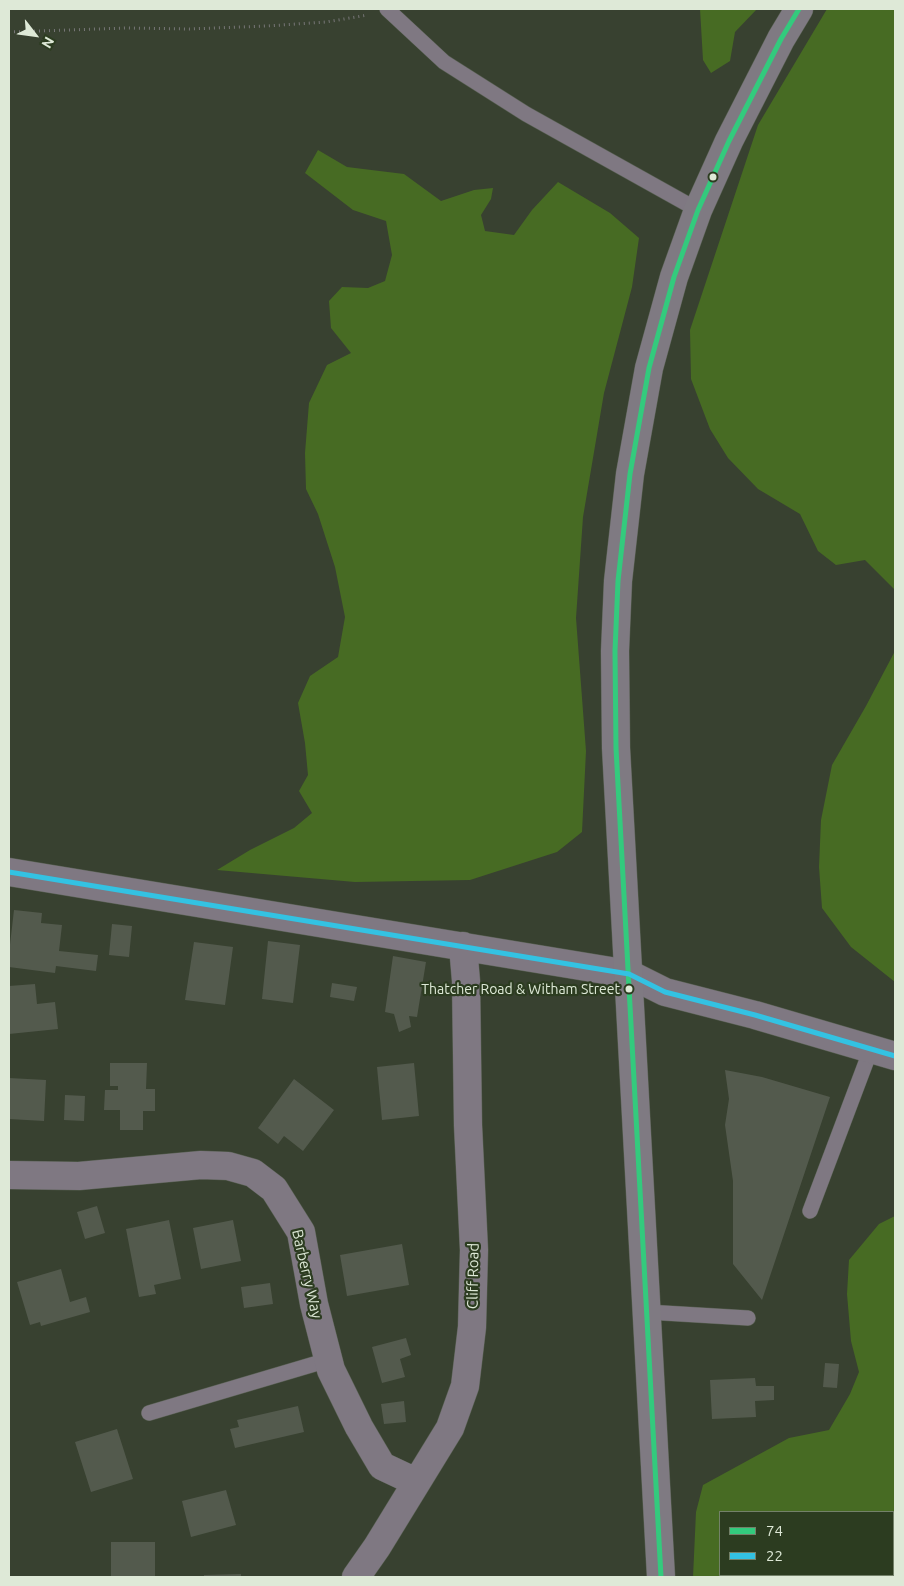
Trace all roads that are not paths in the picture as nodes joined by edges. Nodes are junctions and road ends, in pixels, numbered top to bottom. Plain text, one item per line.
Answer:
1 (799, 9) edge
2 (388, 10) edge
3 (698, 210) junction
4 (9, 872) edge
5 (463, 946) junction
6 (629, 974) junction
7 (883, 1053) edge
8 (9, 1175) edge
9 (810, 1211) dead end
10 (647, 1312) junction
11 (748, 1318) dead end
12 (328, 1360) junction
13 (149, 1414) dead end
14 (416, 1482) junction
15 (356, 1577) edge
16 (661, 1577) edge

1 - 3 main road
2 - 3 lane
3 - 6 main road
4 - 5 street
5 - 6 street
5 - 14 street, Cliff Road
6 - 7 street
6 - 10 main road
7 - 9 lane
8 - 12 street, Barberry Way
10 - 11 lane
10 - 16 main road
12 - 13 lane
12 - 14 street, Barberry Way
14 - 15 street, Cliff Road

